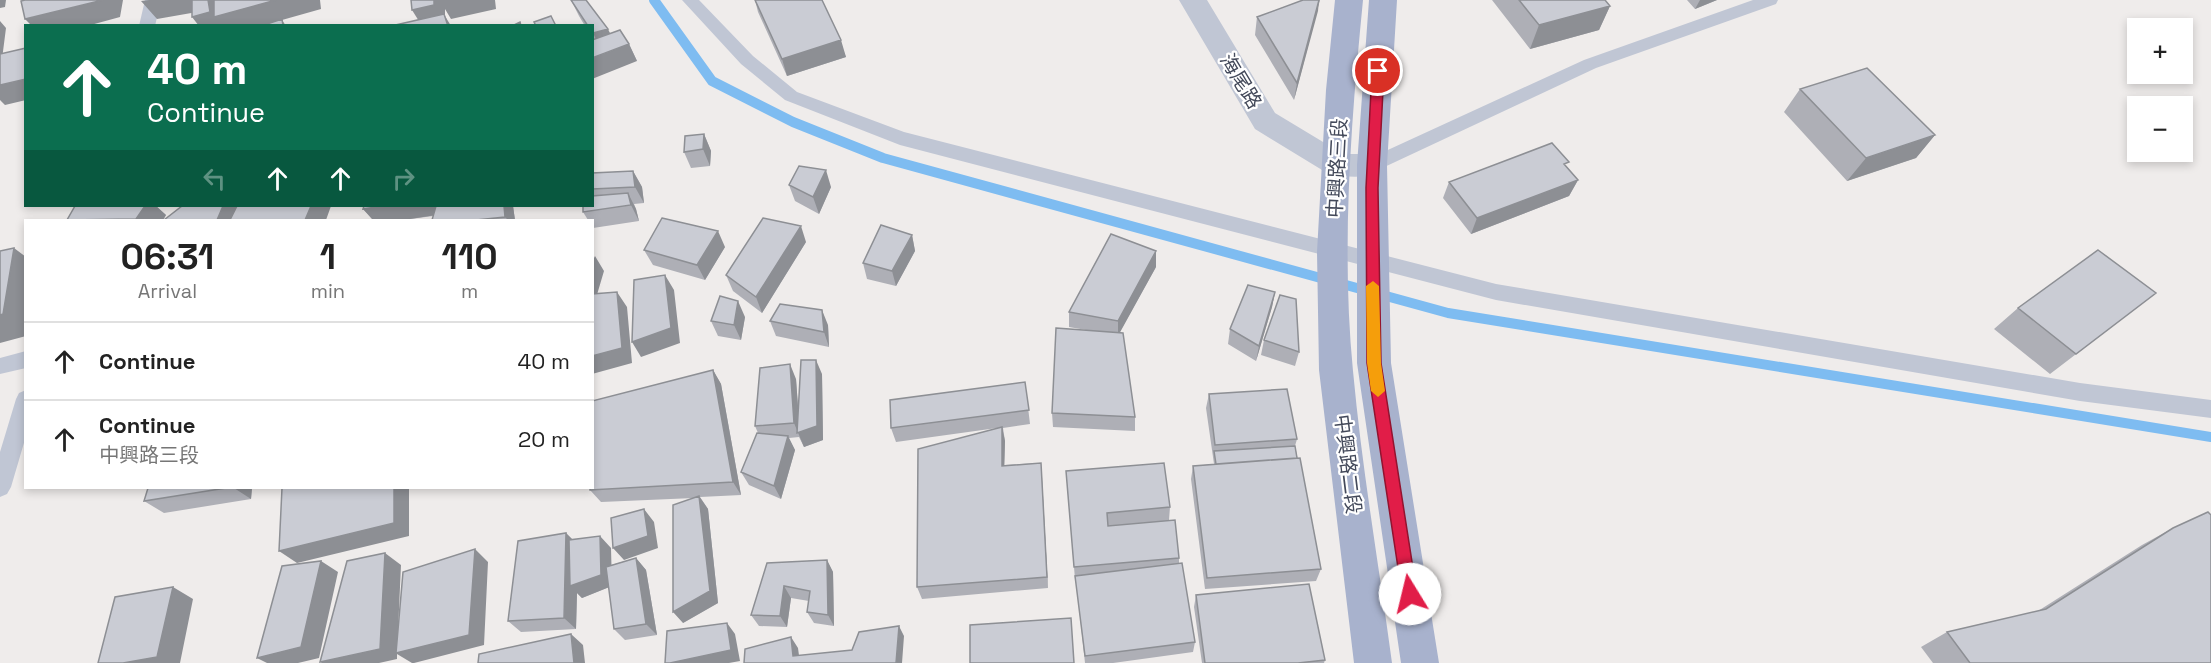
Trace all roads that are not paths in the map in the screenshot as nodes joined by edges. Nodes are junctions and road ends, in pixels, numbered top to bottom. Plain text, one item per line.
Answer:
1 (153, 0) edge
2 (690, 0) edge
3 (1193, 0) edge
4 (1349, 0) edge
5 (1383, 0) edge
6 (1770, 0) edge
7 (147, 24) edge
8 (1338, 165) junction
9 (1372, 165) junction
10 (1334, 258) junction
11 (1372, 265) junction
12 (24, 360) edge
13 (1374, 363) joint
14 (0, 366) edge
15 (24, 406) edge
16 (2211, 410) edge
17 (0, 487) edge
18 (1373, 663) edge
19 (1420, 663) edge

1 - 7 lane
2 - 10 lane
3 - 8 street, 海尾路
4 - 8 main road, 中興路三段
5 - 9 main road, 中興路三段
6 - 9 lane
8 - 9 street
8 - 10 main road, 中興路三段
9 - 11 main road, 中興路三段
10 - 11 lane
10 - 18 main road, 中興路二段
11 - 13 main road, 中興路三段
11 - 16 lane
12 - 14 lane
13 - 19 main road, 中興路二段
15 - 17 lane

